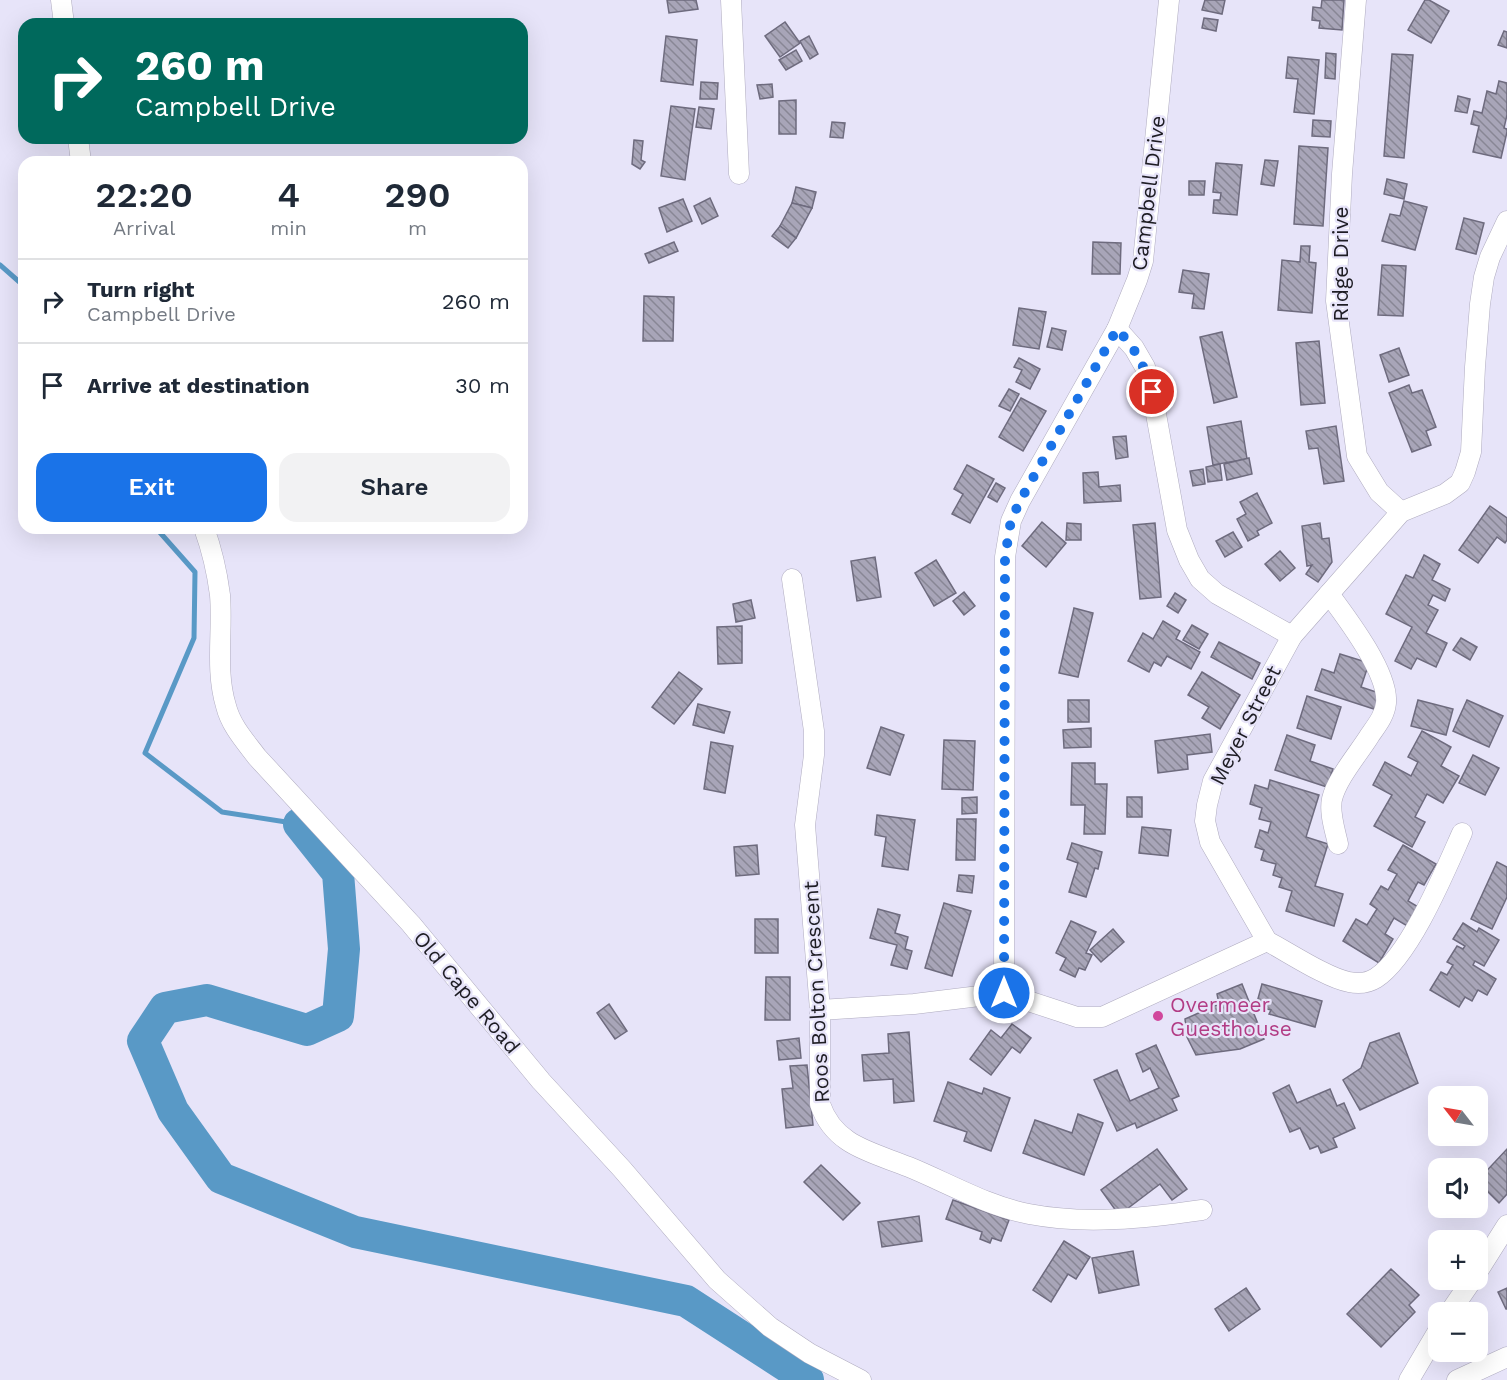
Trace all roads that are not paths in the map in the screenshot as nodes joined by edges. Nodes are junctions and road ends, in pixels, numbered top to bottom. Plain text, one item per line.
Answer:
1 (61, 0) edge
2 (731, 0) edge
3 (1169, 0) edge
4 (1356, 0) edge
5 (63, 18) edge
6 (739, 174) dead end
7 (1507, 220) edge
8 (1117, 329) junction
9 (1401, 513) junction
10 (206, 534) edge
11 (792, 579) dead end
12 (1329, 594) junction
13 (1292, 636) junction
14 (1462, 833) dead end
15 (1338, 844) dead end
16 (1267, 941) junction
17 (1004, 993) junction
18 (820, 1010) junction
19 (1202, 1210) dead end
20 (1507, 1225) edge
21 (1488, 1255) edge
22 (1428, 1348) edge
23 (1505, 1361) edge
24 (861, 1380) edge
25 (1409, 1380) edge
26 (1457, 1380) edge

1 - 5 street
2 - 6 street
3 - 8 street, Campbell Drive
4 - 9 street, Ridge Drive
7 - 9 street, Meyer Street
8 - 13 street
8 - 17 street, Campbell Drive
9 - 12 street, Meyer Street
10 - 24 street, Old Cape Road
11 - 18 street, Roos Bolton Crescent
12 - 13 street, Meyer Street
12 - 15 street
13 - 16 street, Meyer Street
14 - 16 street
16 - 17 street
17 - 18 street
18 - 19 street, Roos Bolton Crescent
20 - 21 street
22 - 25 street
23 - 26 street

